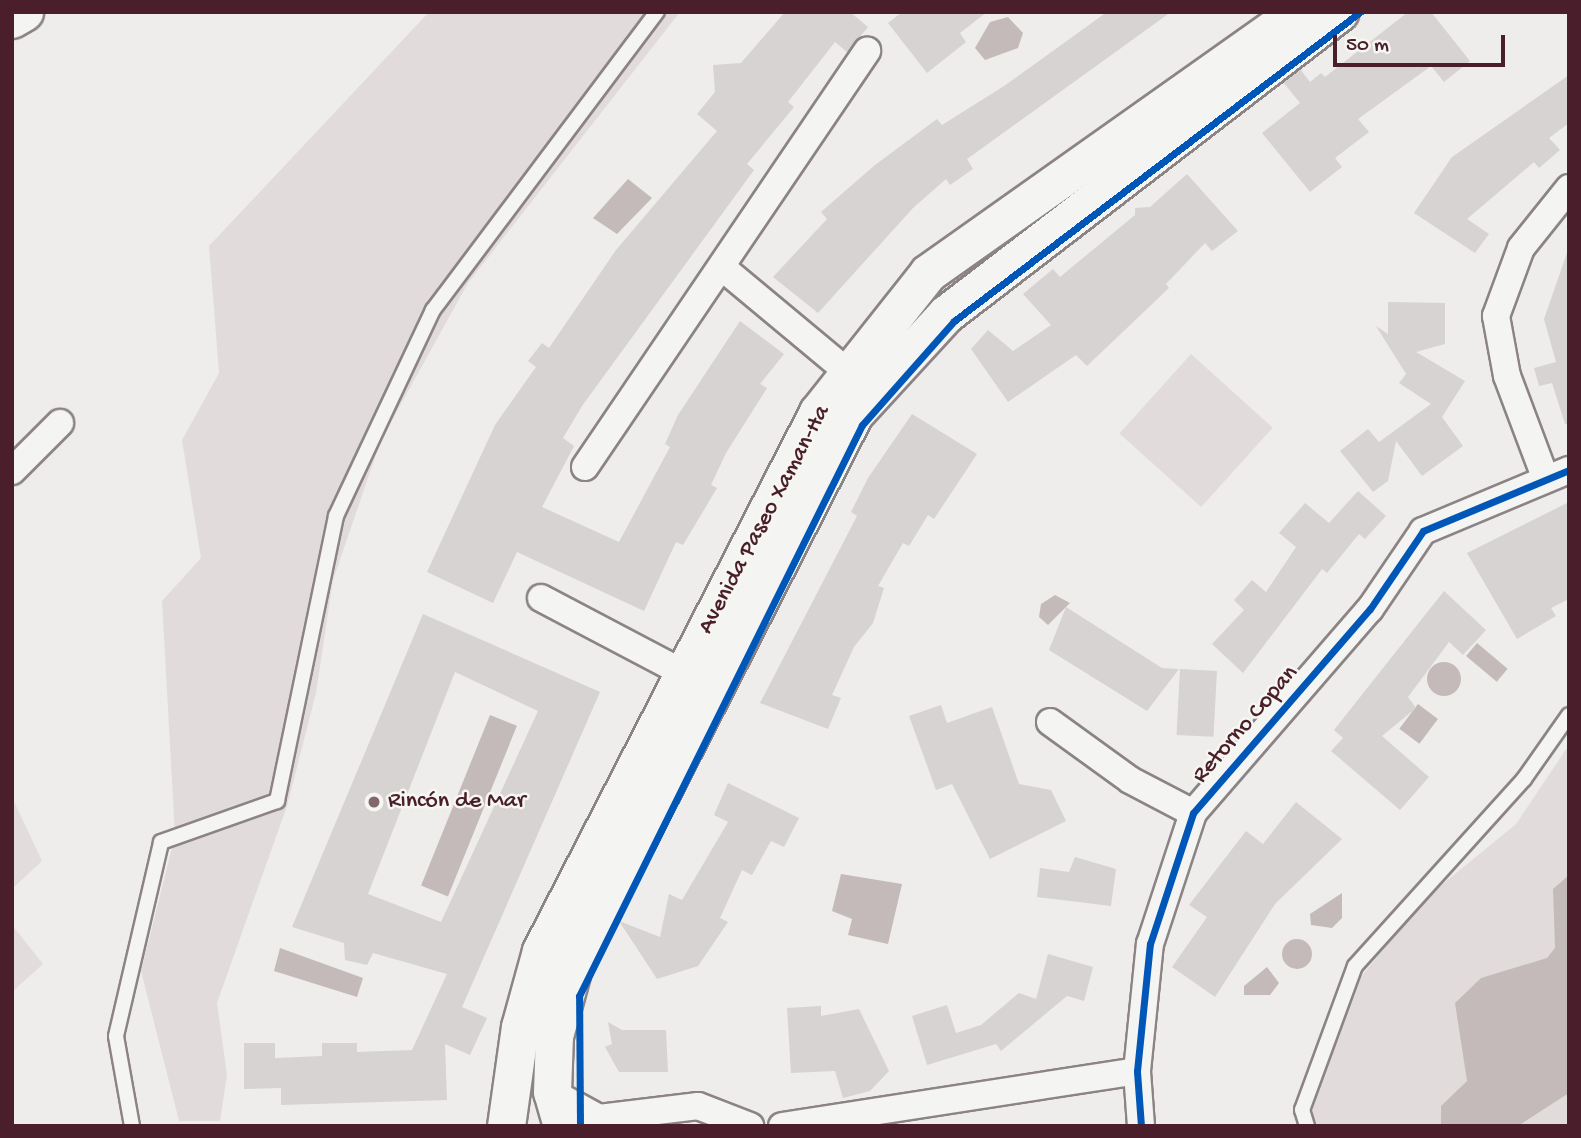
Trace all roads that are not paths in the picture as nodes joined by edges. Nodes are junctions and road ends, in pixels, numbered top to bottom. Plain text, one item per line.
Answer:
1 (24, 12) edge
2 (657, 12) edge
3 (1297, 12) edge
4 (1339, 12) edge
5 (12, 19) edge
6 (867, 51) dead end
7 (1569, 188) edge
8 (941, 264) junction
9 (724, 269) junction
10 (969, 296) junction
11 (849, 373) junction
12 (60, 423) dead end
13 (585, 467) dead end
14 (12, 471) edge
15 (1557, 473) edge
16 (799, 485) junction
17 (541, 598) dead end
18 (685, 674) junction
19 (1569, 715) edge
20 (1050, 722) dead end
21 (1193, 813) junction
22 (537, 1032) junction
23 (1137, 1071) junction
24 (557, 1109) edge
25 (132, 1126) edge
26 (506, 1126) edge
27 (750, 1126) edge
28 (782, 1126) edge
29 (1142, 1126) edge
30 (1307, 1126) edge

1 - 5 highway
2 - 25 lane
3 - 8 main road, Avenida Paseo Xaman-Ha
4 - 10 main road, Avenida Paseo Xaman-Ha
6 - 9 street
7 - 15 street
8 - 10 main road
8 - 11 main road, Avenida Paseo Xaman-Ha
9 - 11 street
9 - 13 street
10 - 16 main road, Avenida Paseo Xaman-Ha
11 - 16 main road, Avenida Paseo Xaman-Ha
12 - 14 street
15 - 21 street, Retorno Copan
16 - 18 main road, Avenida Paseo Xaman-Ha
16 - 22 main road, Avenida Paseo Xaman-Ha
17 - 18 street
18 - 22 main road, Avenida Paseo Xaman-Ha
19 - 30 lane
20 - 21 street
21 - 23 street, Retorno Copan
22 - 24 main road, Avenida Paseo Xaman-Ha
22 - 26 main road, Avenida Paseo Xaman-Ha
23 - 28 street
23 - 29 street, Retorno Copan
24 - 27 street

